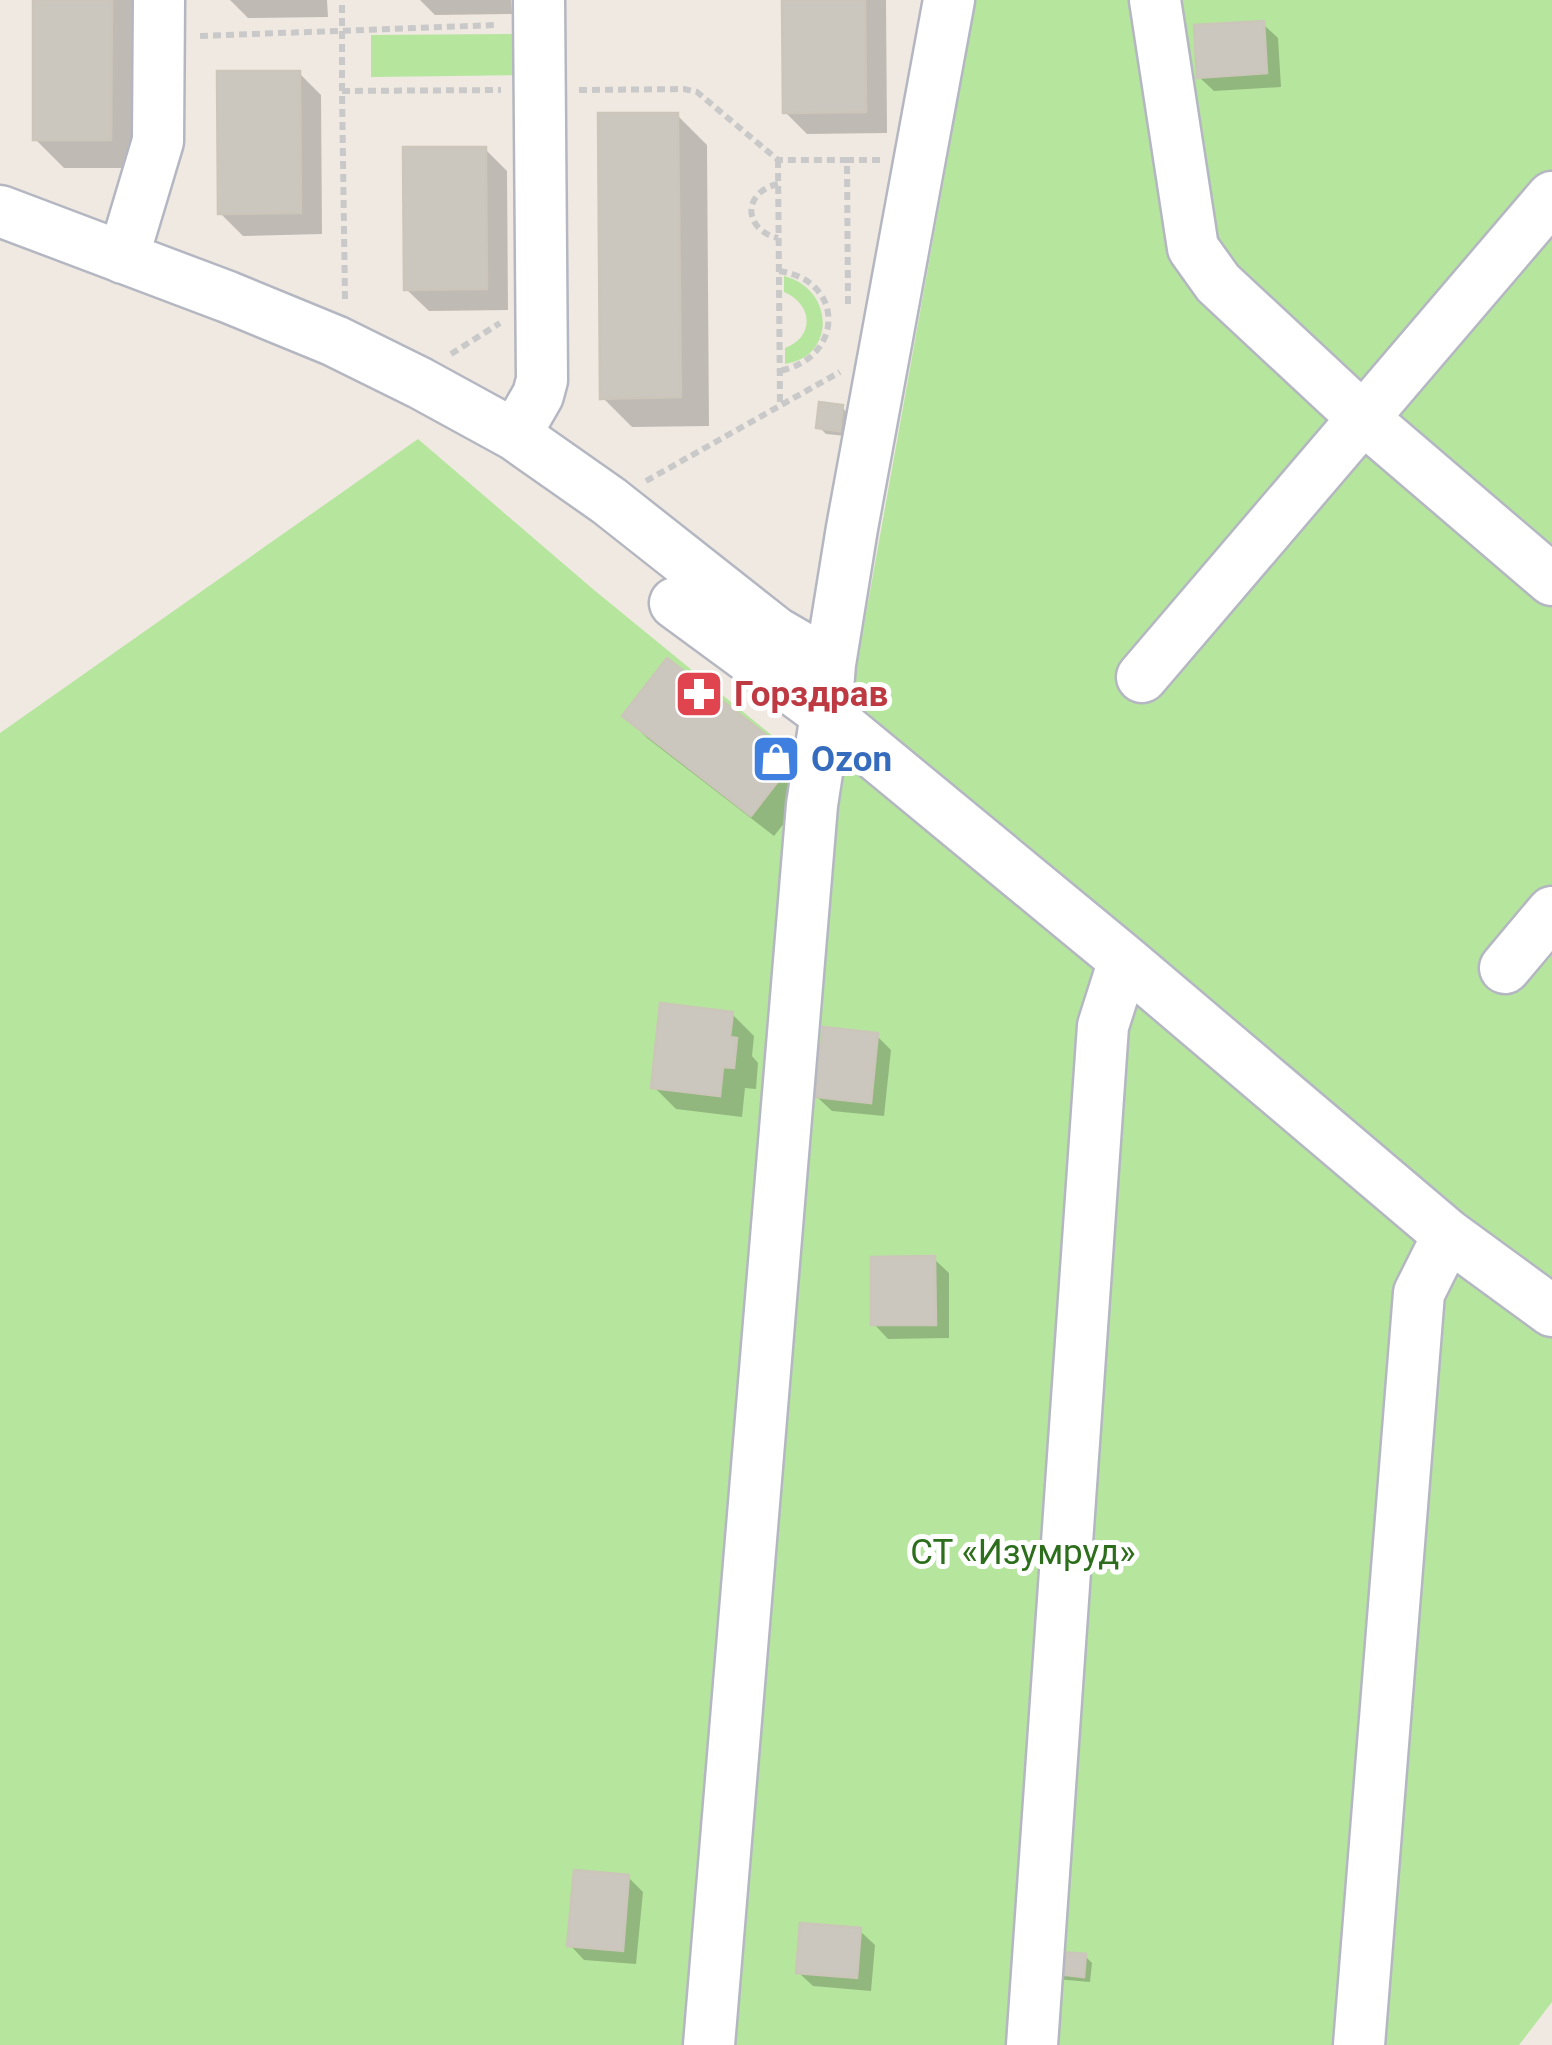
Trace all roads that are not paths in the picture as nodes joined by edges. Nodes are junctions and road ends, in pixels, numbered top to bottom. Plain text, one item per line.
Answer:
1 (949, 0) edge
2 (1155, 0) edge
3 (1183, 0) edge
4 (539, 12) edge
5 (159, 19) edge
6 (1552, 196) edge
7 (0, 211) edge
8 (1193, 248) junction
9 (123, 258) junction
10 (1364, 419) junction
11 (515, 436) junction
12 (1552, 580) edge
13 (675, 602) dead end
14 (830, 664) junction
15 (1142, 677) dead end
16 (826, 714) junction
17 (1552, 912) edge
18 (1124, 960) junction
19 (1505, 968) dead end
20 (1448, 1235) junction
21 (1552, 1311) edge
22 (709, 2045) edge
23 (1032, 2045) edge
24 (1359, 2045) edge

1 - 14 street
2 - 8 street
3 - 8 street
4 - 11 street
5 - 9 street
6 - 10 street
7 - 9 street
8 - 10 street
9 - 11 street
10 - 12 street
10 - 15 street
11 - 14 street
13 - 16 street
14 - 16 street
16 - 18 street
16 - 22 street
17 - 19 street
18 - 20 street
18 - 23 street
20 - 21 street
20 - 24 street

